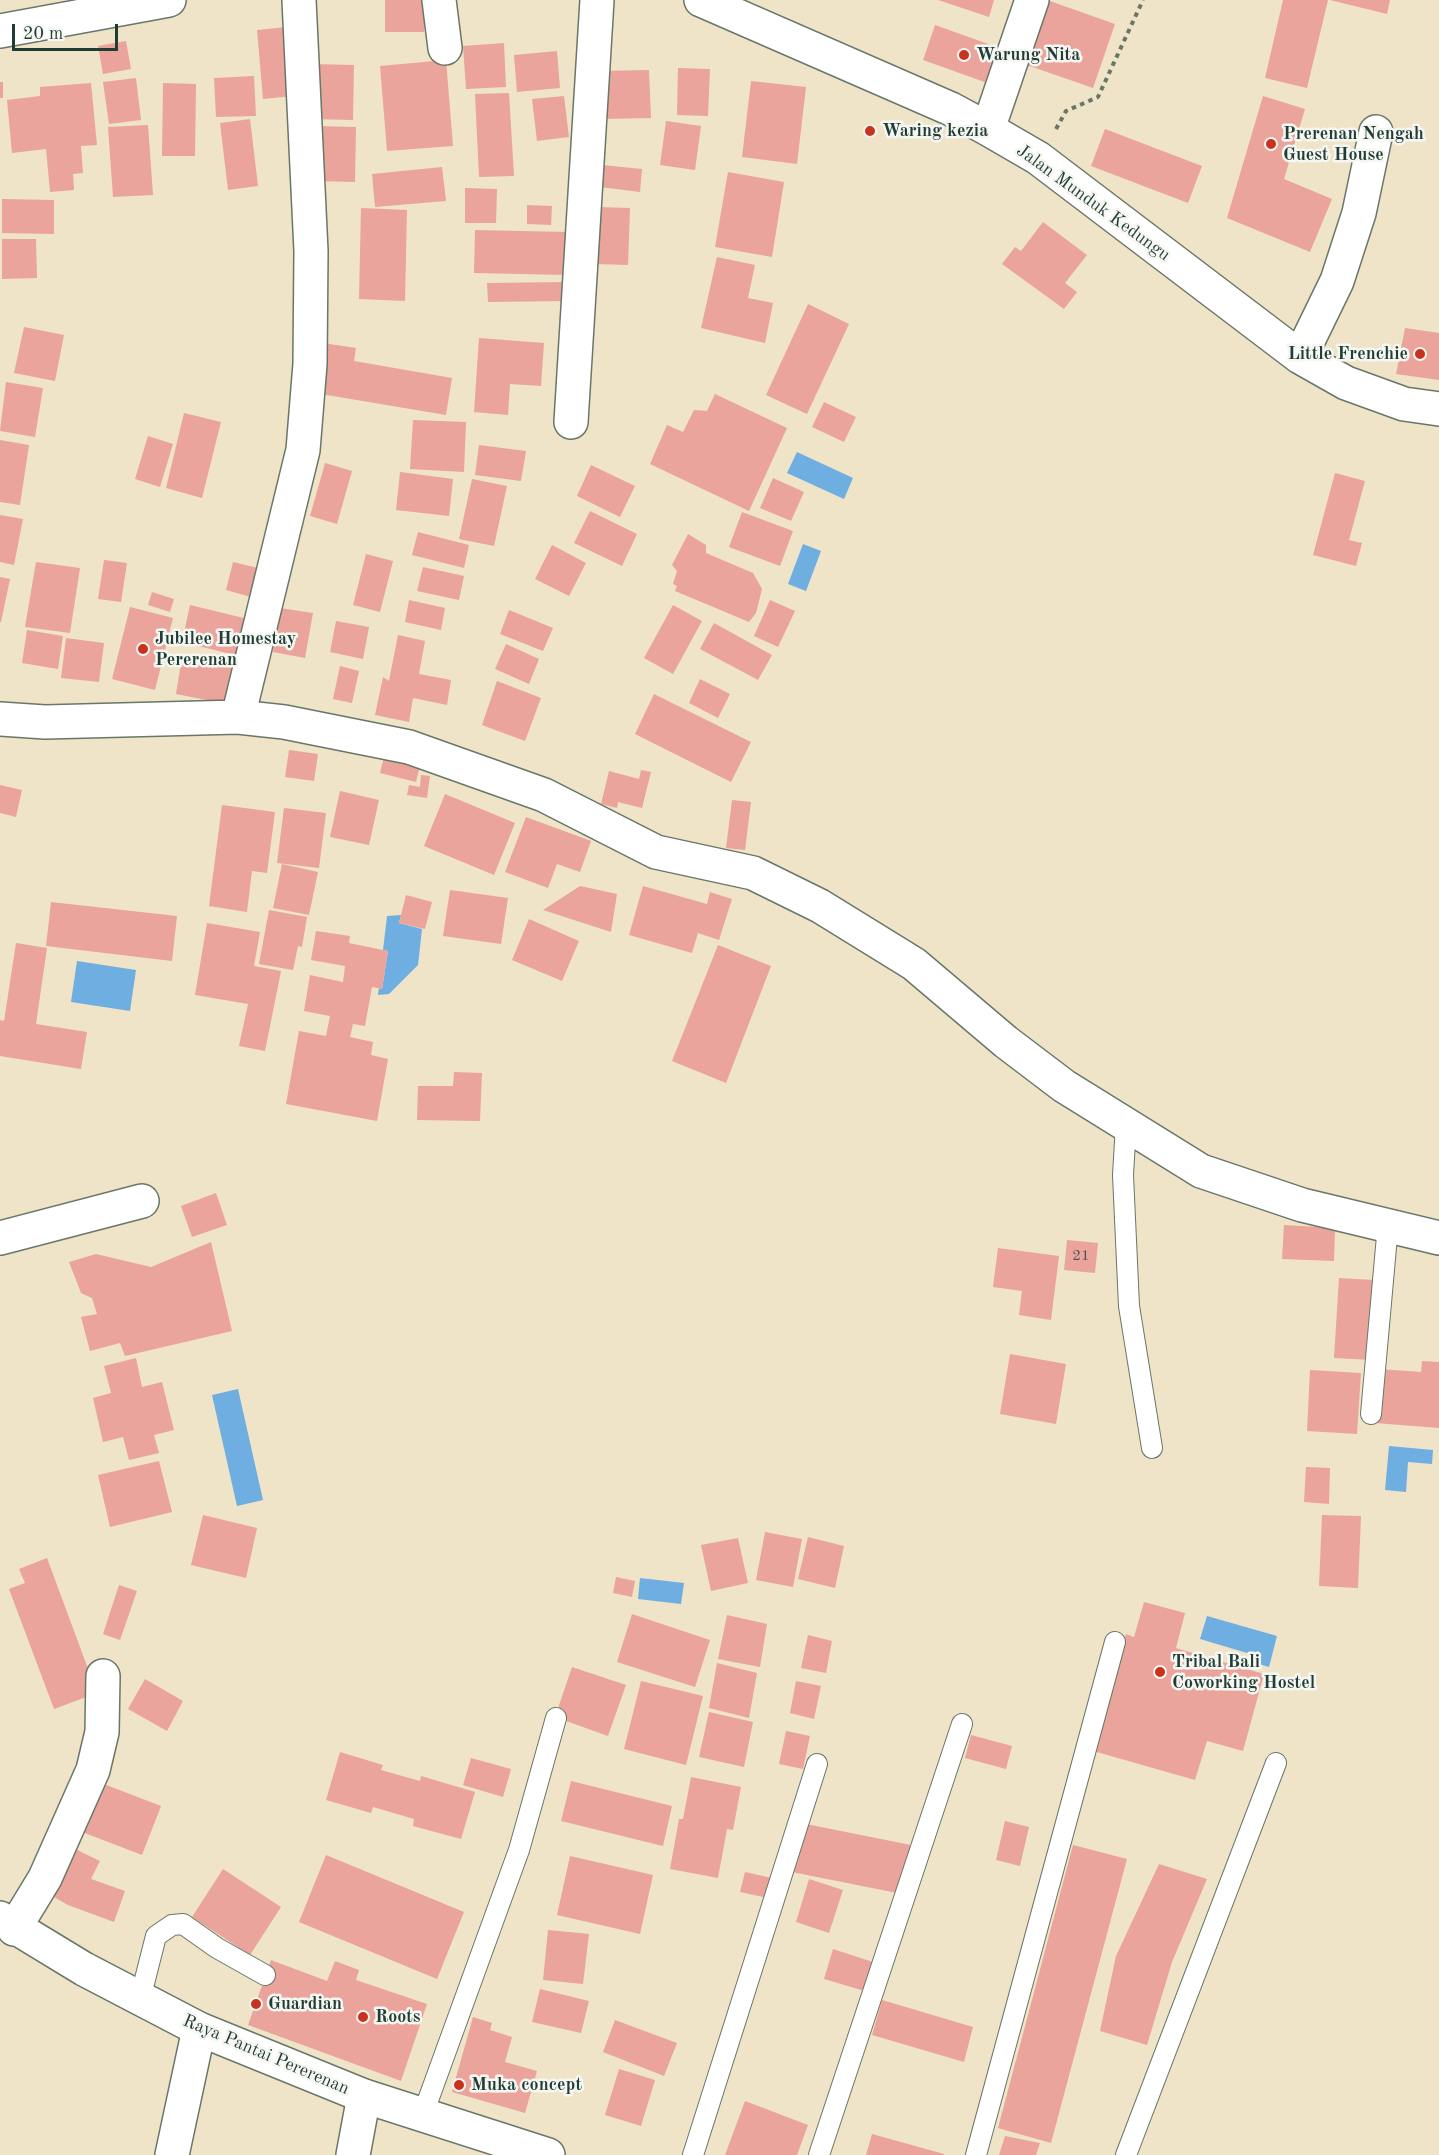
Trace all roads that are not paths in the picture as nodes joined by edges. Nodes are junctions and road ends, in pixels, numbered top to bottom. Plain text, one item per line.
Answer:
1 (169, 0) edge
2 (299, 0) edge
3 (439, 0) edge
4 (597, 0) edge
5 (701, 0) edge
6 (1032, 0) edge
7 (737, 7) edge
8 (0, 31) edge
9 (445, 48) dead end
10 (988, 129) junction
11 (1376, 132) dead end
12 (1300, 357) junction
13 (1439, 409) edge
14 (572, 422) dead end
15 (238, 717) junction
16 (0, 719) edge
17 (1126, 1125) junction
18 (142, 1201) dead end
19 (1388, 1225) junction
20 (0, 1238) edge
21 (1439, 1238) edge
22 (1371, 1414) dead end
23 (1152, 1448) dead end
24 (1115, 1642) dead end
25 (103, 1676) dead end
26 (556, 1718) dead end
27 (962, 1724) dead end
28 (1276, 1763) dead end
29 (817, 1764) dead end
30 (7, 1923) edge
31 (265, 1974) dead end
32 (140, 1999) junction
33 (198, 2029) junction
34 (364, 2096) junction
35 (423, 2114) junction
36 (539, 2154) edge
37 (172, 2155) edge
38 (352, 2155) edge
39 (693, 2155) edge
40 (819, 2155) edge
41 (976, 2155) edge
42 (1126, 2155) edge

1 - 8 street
2 - 15 street
3 - 9 street
4 - 14 street
5 - 7 street, Jalan Munduk Kedungu
6 - 10 street
7 - 10 street, Jalan Munduk Kedungu
10 - 12 street, Jalan Munduk Kedungu
11 - 12 street
12 - 13 street, Jalan Munduk Kedungu
15 - 16 street
15 - 17 street
17 - 19 street
17 - 23 lane
18 - 20 street
19 - 21 street
19 - 22 lane
24 - 41 lane
25 - 30 street
26 - 35 lane
27 - 40 lane
28 - 42 lane
29 - 39 lane
30 - 32 street, Raya Pantai Pererenan
31 - 32 lane
32 - 33 street, Raya Pantai Pererenan
33 - 34 street, Raya Pantai Pererenan
33 - 37 street
34 - 35 street, Raya Pantai Pererenan
34 - 38 street
35 - 36 street, Raya Pantai Pererenan

